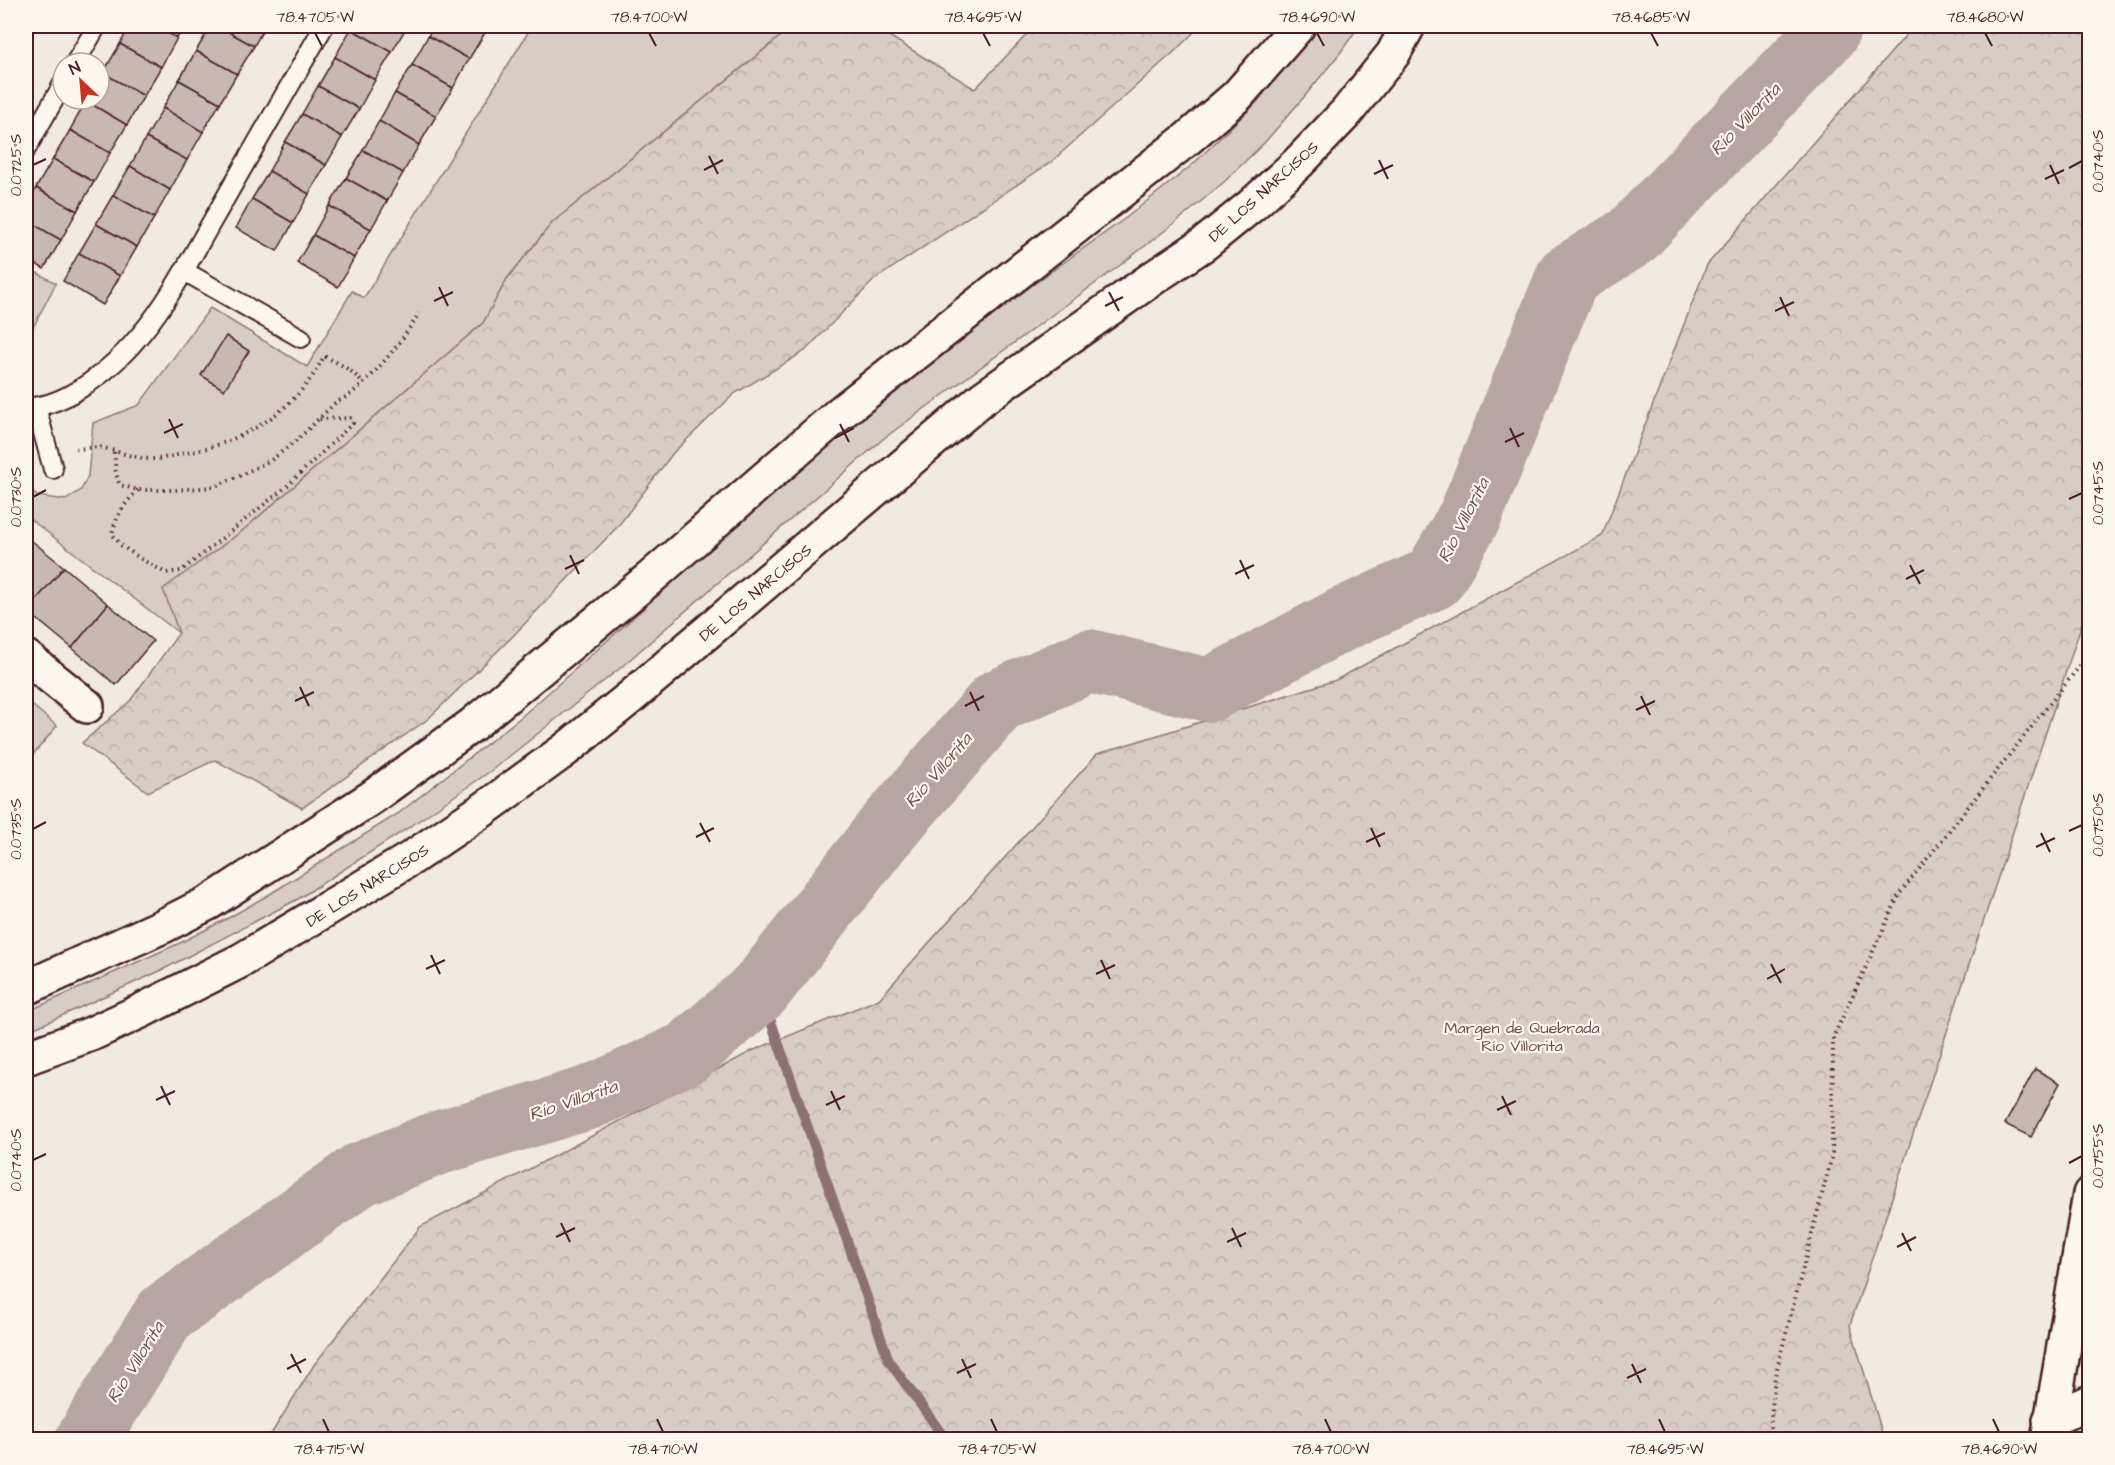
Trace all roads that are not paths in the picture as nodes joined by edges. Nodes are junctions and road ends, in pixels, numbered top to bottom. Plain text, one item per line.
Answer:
1 (97, 26) edge
2 (324, 26) edge
3 (1298, 26) edge
4 (1408, 26) edge
5 (82, 51) edge
6 (51, 105) edge
7 (26, 149) edge
8 (184, 271) junction
9 (302, 338) dead end
10 (31, 407) edge
11 (51, 460) road end
12 (26, 657) edge
13 (87, 706) dead end
14 (26, 988) edge
15 (26, 1058) edge
16 (2090, 1194) edge
17 (2090, 1402) edge
18 (2049, 1430) edge

1 - 5 lane
2 - 8 lane
3 - 14 main road
4 - 15 main road, DE LOS NARCISOS
6 - 7 lane
8 - 9 lane
8 - 10 lane
10 - 11 lane
12 - 13 main road
16 - 18 main road
17 - 18 main road

